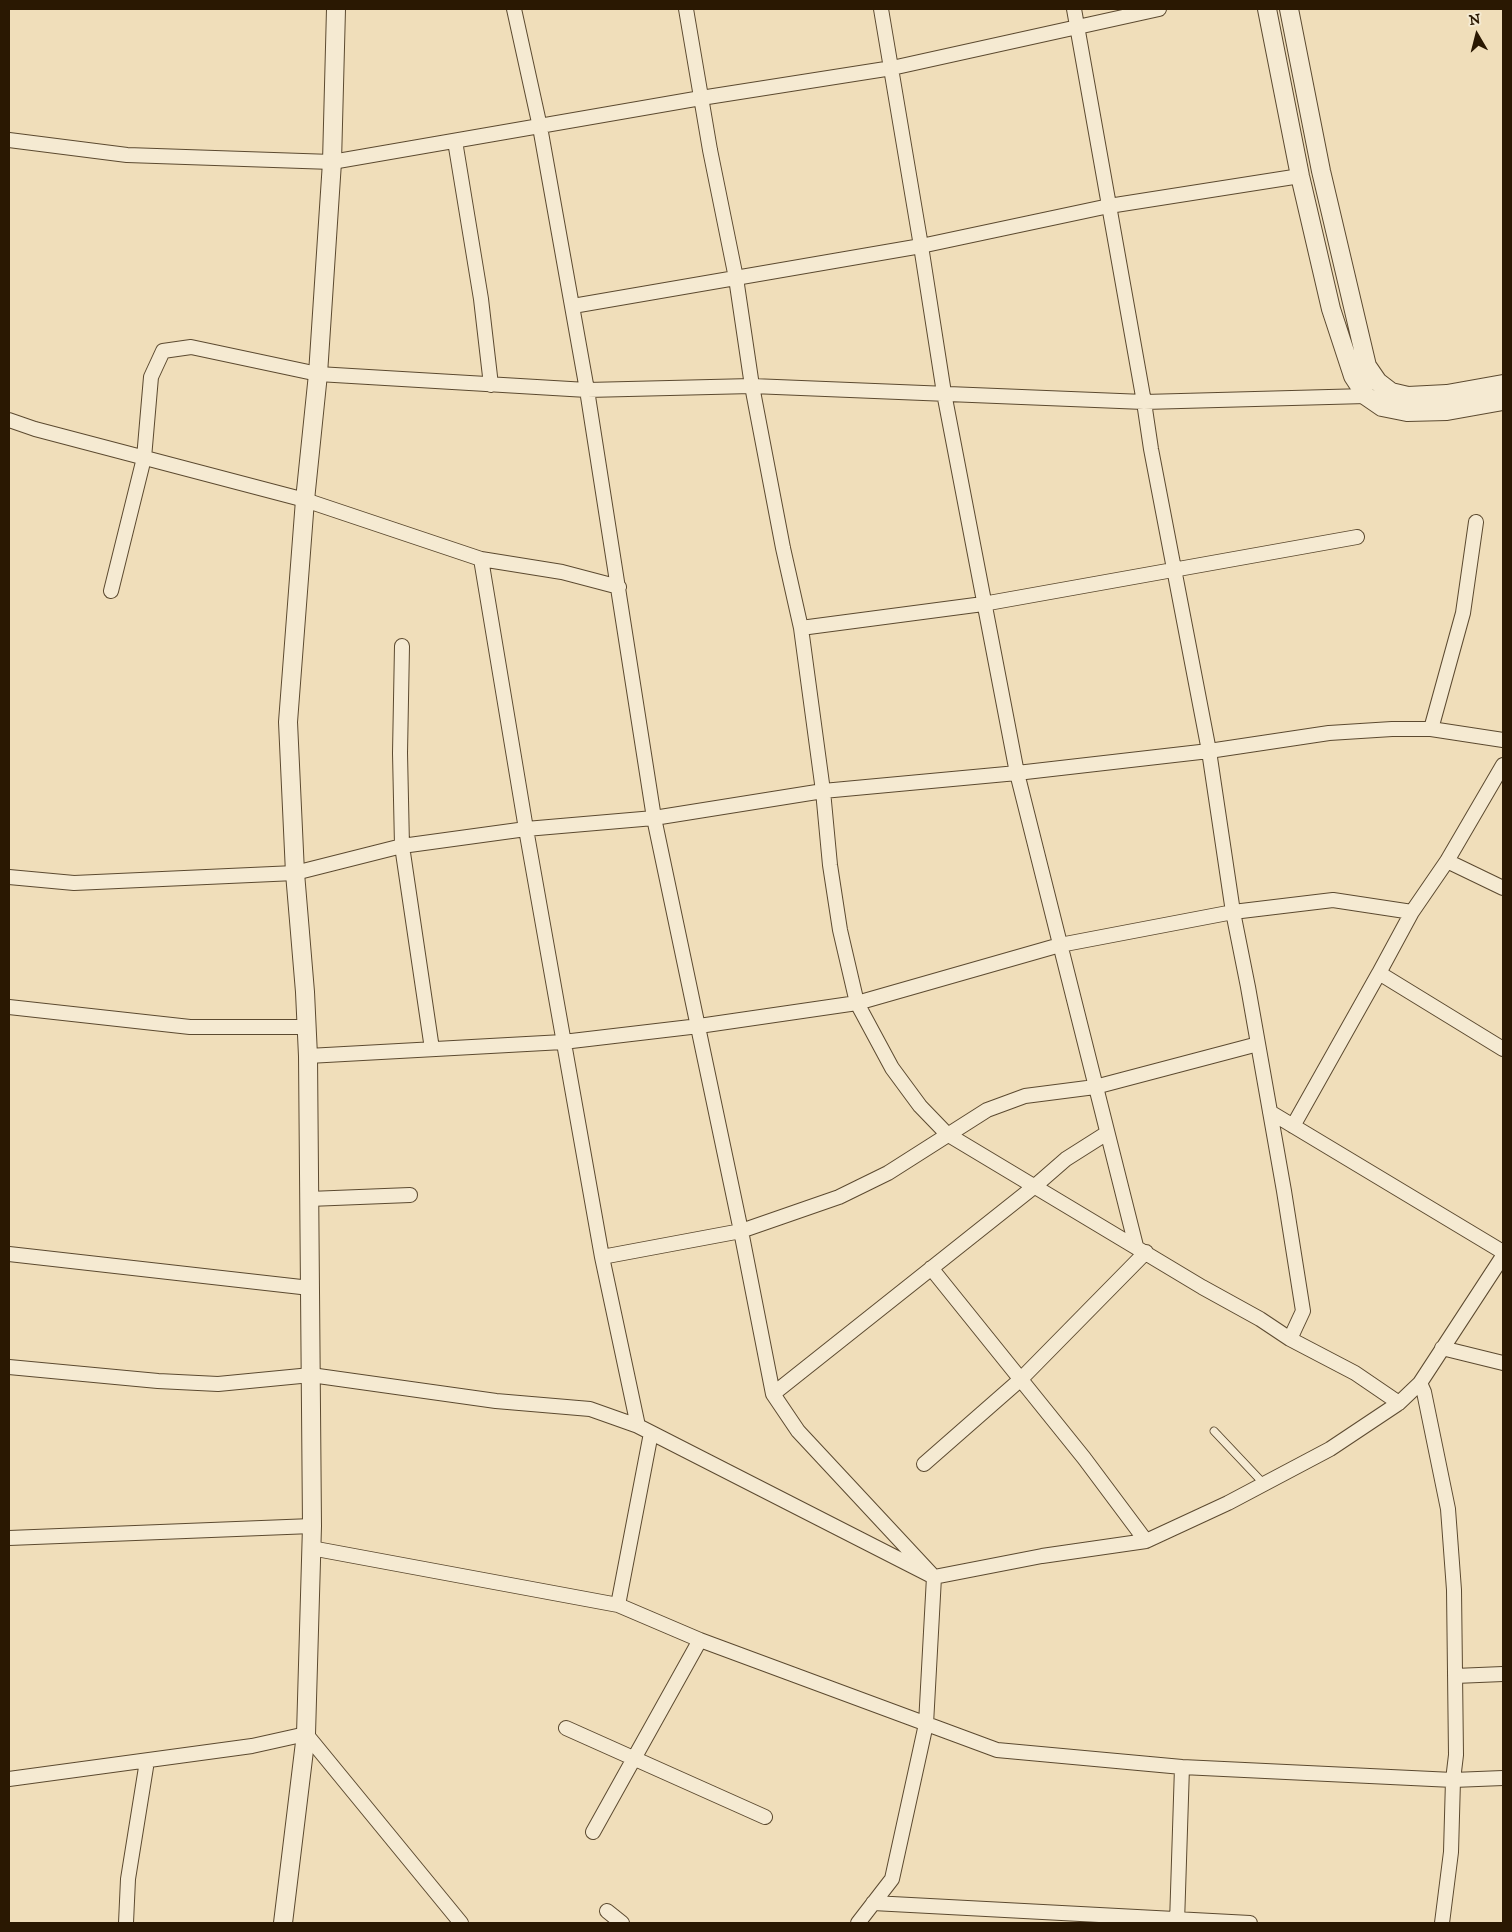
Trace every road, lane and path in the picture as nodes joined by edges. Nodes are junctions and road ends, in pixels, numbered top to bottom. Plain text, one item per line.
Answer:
1 (336, 9) edge
2 (514, 9) edge
3 (686, 9) edge
4 (881, 9) edge
5 (1074, 9) edge
6 (1159, 9) edge
7 (1267, 9) edge
8 (1289, 9) edge
9 (1077, 27) junction
10 (892, 68) junction
11 (701, 98) junction
12 (540, 127) junction
13 (9, 140) edge
14 (455, 141) junction
15 (332, 162) junction
16 (1300, 176) junction
17 (1109, 206) junction
18 (921, 246) junction
19 (736, 278) junction
20 (572, 306) junction
21 (318, 374) junction
22 (1503, 384) edge
23 (491, 385) junction
24 (752, 386) junction
25 (587, 390) junction
26 (944, 393) junction
27 (1366, 396) junction
28 (1503, 401) edge
29 (1144, 402) junction
30 (9, 420) edge
31 (144, 458) junction
32 (305, 500) junction
33 (1476, 522) dead end
34 (1357, 537) dead end
35 (481, 559) junction
36 (1173, 571) junction
37 (619, 587) junction
38 (112, 591) dead end
39 (983, 604) junction
40 (801, 628) junction
41 (402, 646) dead end
42 (1431, 729) junction
43 (1503, 740) edge
44 (1209, 751) junction
45 (1503, 766) edge
46 (1017, 773) junction
47 (823, 792) junction
48 (654, 818) junction
49 (526, 828) junction
50 (402, 846) junction
51 (1447, 861) junction
52 (295, 873) junction
53 (9, 877) edge
54 (1503, 888) edge
55 (1233, 912) junction
56 (1412, 912) junction
57 (1060, 945) junction
58 (1379, 973) junction
59 (856, 1003) junction
60 (9, 1007) edge
61 (699, 1026) junction
62 (306, 1027) junction
63 (563, 1042) junction
64 (1258, 1044) junction
65 (432, 1049) junction
66 (1503, 1049) edge
67 (308, 1056) junction
68 (1096, 1087) junction
69 (1270, 1112) junction
70 (1293, 1126) junction
71 (1107, 1132) junction
72 (947, 1134) junction
73 (1035, 1186) junction
74 (410, 1195) dead end
75 (309, 1199) junction
76 (741, 1231) junction
77 (1141, 1249) junction
78 (9, 1254) edge
79 (1503, 1254) edge
80 (602, 1257) junction
81 (932, 1268) junction
82 (310, 1288) junction
83 (1290, 1339) junction
84 (1442, 1348) junction
85 (1503, 1363) edge
86 (9, 1367) edge
87 (311, 1375) junction
88 (1021, 1379) junction
89 (1420, 1383) junction
90 (773, 1394) junction
91 (1399, 1403) junction
92 (638, 1426) junction
93 (1214, 1431) dead end
94 (652, 1433) junction
95 (924, 1464) dead end
96 (1264, 1484) junction
97 (312, 1526) junction
98 (9, 1538) edge
99 (1146, 1541) junction
100 (311, 1548) junction
101 (934, 1576) junction
102 (618, 1606) junction
103 (700, 1640) junction
104 (1503, 1674) edge
105 (1455, 1676) junction
106 (926, 1724) junction
107 (566, 1728) dead end
108 (306, 1734) junction
109 (634, 1758) junction
110 (147, 1760) junction
111 (1182, 1767) junction
112 (1503, 1778) edge
113 (9, 1779) edge
114 (1453, 1780) junction
115 (765, 1817) dead end
116 (593, 1832) dead end
117 (873, 1903) junction
118 (607, 1911) dead end
119 (1177, 1921) edge
120 (126, 1923) edge
121 (283, 1923) edge
122 (461, 1923) edge
123 (622, 1923) edge
124 (858, 1923) edge
125 (1250, 1923) edge
126 (1442, 1923) edge

1 - 15 street
2 - 12 street
3 - 11 street
4 - 10 street
5 - 9 street
6 - 9 street
7 - 16 street
8 - 22 street
9 - 10 street
9 - 17 street
10 - 11 street
10 - 18 street
11 - 12 street
11 - 19 street
12 - 14 street
12 - 20 street
13 - 15 street
14 - 15 street
14 - 23 street
15 - 21 street
16 - 17 street
16 - 27 street
17 - 18 street
17 - 29 street
18 - 19 street
18 - 26 street
19 - 20 street
19 - 24 street
20 - 25 street
21 - 23 street
21 - 31 street
21 - 32 street
23 - 25 street
24 - 25 street
24 - 26 street
24 - 40 street
25 - 37 street
26 - 29 street
26 - 39 street
27 - 28 street
27 - 29 street
29 - 36 street
30 - 31 street
31 - 32 street
31 - 38 street
32 - 35 street
32 - 52 street
33 - 42 street
34 - 36 street
35 - 37 street
35 - 49 street
36 - 39 street
36 - 44 street
37 - 48 street
39 - 40 street
39 - 46 street
40 - 47 street
41 - 50 street
42 - 43 street
42 - 44 street
44 - 46 street
44 - 55 street
45 - 51 street
46 - 47 street
46 - 57 street
47 - 48 street
47 - 59 street
48 - 49 street
48 - 61 street
49 - 50 street
49 - 63 street
50 - 52 street
50 - 65 street
51 - 54 street
51 - 56 street
52 - 53 street
52 - 62 street
55 - 56 street
55 - 57 street
55 - 64 street
56 - 58 street
57 - 59 street
57 - 68 street
58 - 66 street
58 - 70 street
59 - 61 street
59 - 72 street
60 - 62 street
61 - 63 street
61 - 76 street
62 - 67 street
63 - 65 street
63 - 80 street
64 - 68 street
64 - 69 street
65 - 67 street
67 - 75 street
68 - 71 street
68 - 72 street
69 - 70 street
69 - 83 street
70 - 79 street
71 - 73 street
71 - 77 street
72 - 73 street
72 - 76 street
73 - 77 street
73 - 81 street
74 - 75 street
75 - 82 street
76 - 80 street
76 - 90 street
77 - 83 street
77 - 88 street
78 - 82 street
79 - 84 street
80 - 92 street
81 - 88 street
81 - 90 street
82 - 87 street
83 - 91 street
84 - 85 street
84 - 89 street
86 - 87 street
87 - 92 street
87 - 97 street
88 - 95 street
88 - 99 street
89 - 91 street
89 - 105 street
90 - 101 street
91 - 96 street
92 - 94 street
93 - 96 lane
94 - 101 street
94 - 102 street
96 - 99 street
97 - 98 street
97 - 100 street
99 - 101 street
100 - 102 street
100 - 108 street
101 - 106 street
102 - 103 street
103 - 106 street
103 - 109 street
104 - 105 street
105 - 114 street
106 - 111 street
106 - 117 street
107 - 109 street
108 - 110 street
108 - 121 street
108 - 122 street
109 - 115 street
109 - 116 street
110 - 113 street
110 - 120 street
111 - 114 street
111 - 119 street
112 - 114 street
114 - 126 street
117 - 119 street
117 - 124 street
118 - 123 street
119 - 125 street

